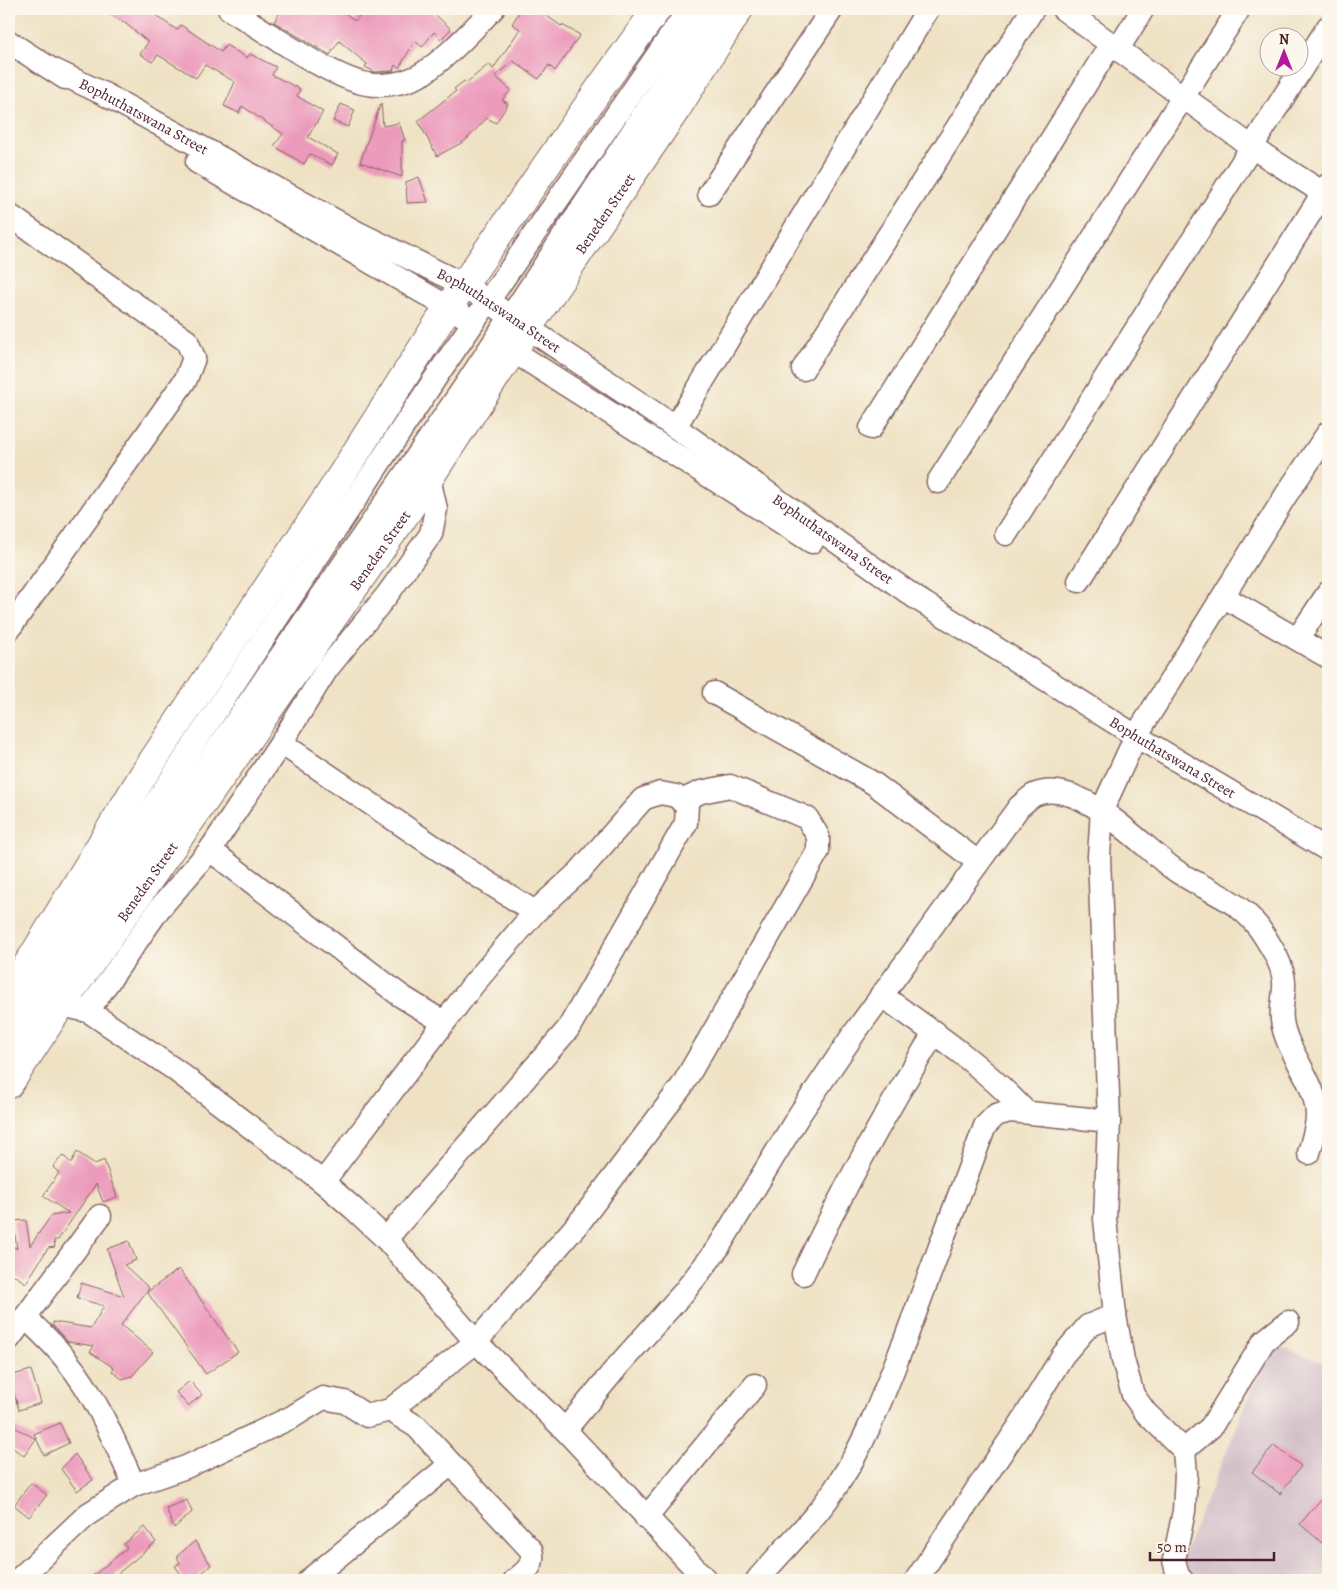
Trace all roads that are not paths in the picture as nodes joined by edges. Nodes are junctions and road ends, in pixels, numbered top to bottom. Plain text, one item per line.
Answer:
1 (230, 9) edge
2 (493, 9) edge
3 (658, 9) edge
4 (689, 9) edge
5 (713, 9) edge
6 (739, 9) edge
7 (832, 9) edge
8 (928, 9) edge
9 (1033, 9) edge
10 (1063, 9) edge
11 (1143, 9) edge
12 (1239, 9) edge
13 (1328, 28) edge
14 (9, 42) edge
15 (1114, 47) junction
16 (1183, 97) junction
17 (1253, 148) junction
18 (1327, 192) edge
19 (709, 194) dead end
20 (9, 215) edge
21 (456, 295) junction
22 (487, 301) junction
23 (473, 323) junction
24 (518, 323) junction
25 (504, 346) junction
26 (803, 369) dead end
27 (674, 427) junction
28 (871, 428) dead end
29 (1328, 433) edge
30 (429, 478) junction
31 (938, 482) dead end
32 (1006, 534) dead end
33 (1079, 581) dead end
34 (1328, 593) edge
35 (1224, 596) junction
36 (916, 598) junction
37 (9, 629) edge
38 (1298, 638) junction
39 (1328, 657) edge
40 (714, 693) dead end
41 (1136, 736) junction
42 (282, 743) junction
43 (681, 800) junction
44 (1102, 810) junction
45 (210, 850) junction
46 (1328, 850) edge
47 (978, 862) junction
48 (536, 912) junction
49 (9, 992) edge
50 (881, 995) junction
51 (61, 1004) junction
52 (88, 1011) junction
53 (443, 1022) junction
54 (9, 1024) edge
55 (934, 1032) junction
56 (9, 1054) edge
57 (9, 1084) edge
58 (1025, 1112) junction
59 (1109, 1121) junction
60 (1310, 1153) dead end
61 (323, 1182) junction
62 (100, 1216) dead end
63 (386, 1239) junction
64 (803, 1274) dead end
65 (1115, 1315) junction
66 (25, 1317) junction
67 (1288, 1322) dead end
68 (9, 1340) edge
69 (476, 1342) junction
70 (755, 1385) dead end
71 (390, 1410) junction
72 (565, 1430) junction
73 (1184, 1450) junction
74 (451, 1464) junction
75 (134, 1485) junction
76 (646, 1518) junction
77 (18, 1580) edge
78 (309, 1580) edge
79 (515, 1580) edge
80 (706, 1580) edge
81 (758, 1580) edge
82 (916, 1580) edge
83 (1182, 1580) edge

1 - 2 street
3 - 21 main road
4 - 22 street
5 - 24 street
6 - 24 main road, Beneden Street
7 - 19 street
8 - 27 street
9 - 26 street
10 - 15 street
11 - 15 street
12 - 16 street
13 - 17 street
14 - 21 street, Bophuthatswana Street
15 - 16 street
15 - 28 street
16 - 17 street
16 - 31 street
17 - 18 street
17 - 32 street
18 - 33 street
20 - 37 street
21 - 22 street, Bophuthatswana Street
21 - 23 street, Bophuthatswana Street
21 - 49 main road
22 - 23 street
22 - 24 street, Bophuthatswana Street
23 - 25 street, Bophuthatswana Street
23 - 54 street
24 - 25 main road, Beneden Street
24 - 27 street, Bophuthatswana Street
25 - 30 main road, Beneden Street
25 - 36 street, Bophuthatswana Street
25 - 56 street
27 - 36 street, Bophuthatswana Street
29 - 35 street
30 - 42 street
30 - 51 main road, Beneden Street
34 - 38 street
35 - 38 street
35 - 41 street
36 - 41 street, Bophuthatswana Street
38 - 39 street
40 - 47 street
41 - 44 street
41 - 46 street, Bophuthatswana Street
42 - 45 street
42 - 48 street
43 - 48 street
43 - 63 street
43 - 69 street
44 - 47 street
44 - 59 street
44 - 60 street
45 - 52 street
45 - 53 street
47 - 50 street
48 - 53 street
50 - 55 street
50 - 72 street
51 - 52 street
51 - 57 main road, Beneden Street
52 - 61 street
53 - 61 street
55 - 58 street
55 - 64 street
58 - 59 street
58 - 81 street
59 - 65 street
61 - 63 street
62 - 66 street
63 - 69 street
65 - 73 street
65 - 82 street
66 - 68 street
66 - 75 street
67 - 73 street
69 - 71 street
69 - 72 street
70 - 76 street
71 - 74 street
71 - 75 street
72 - 76 street
73 - 83 street
74 - 78 street
74 - 79 street
75 - 77 street
76 - 80 street

